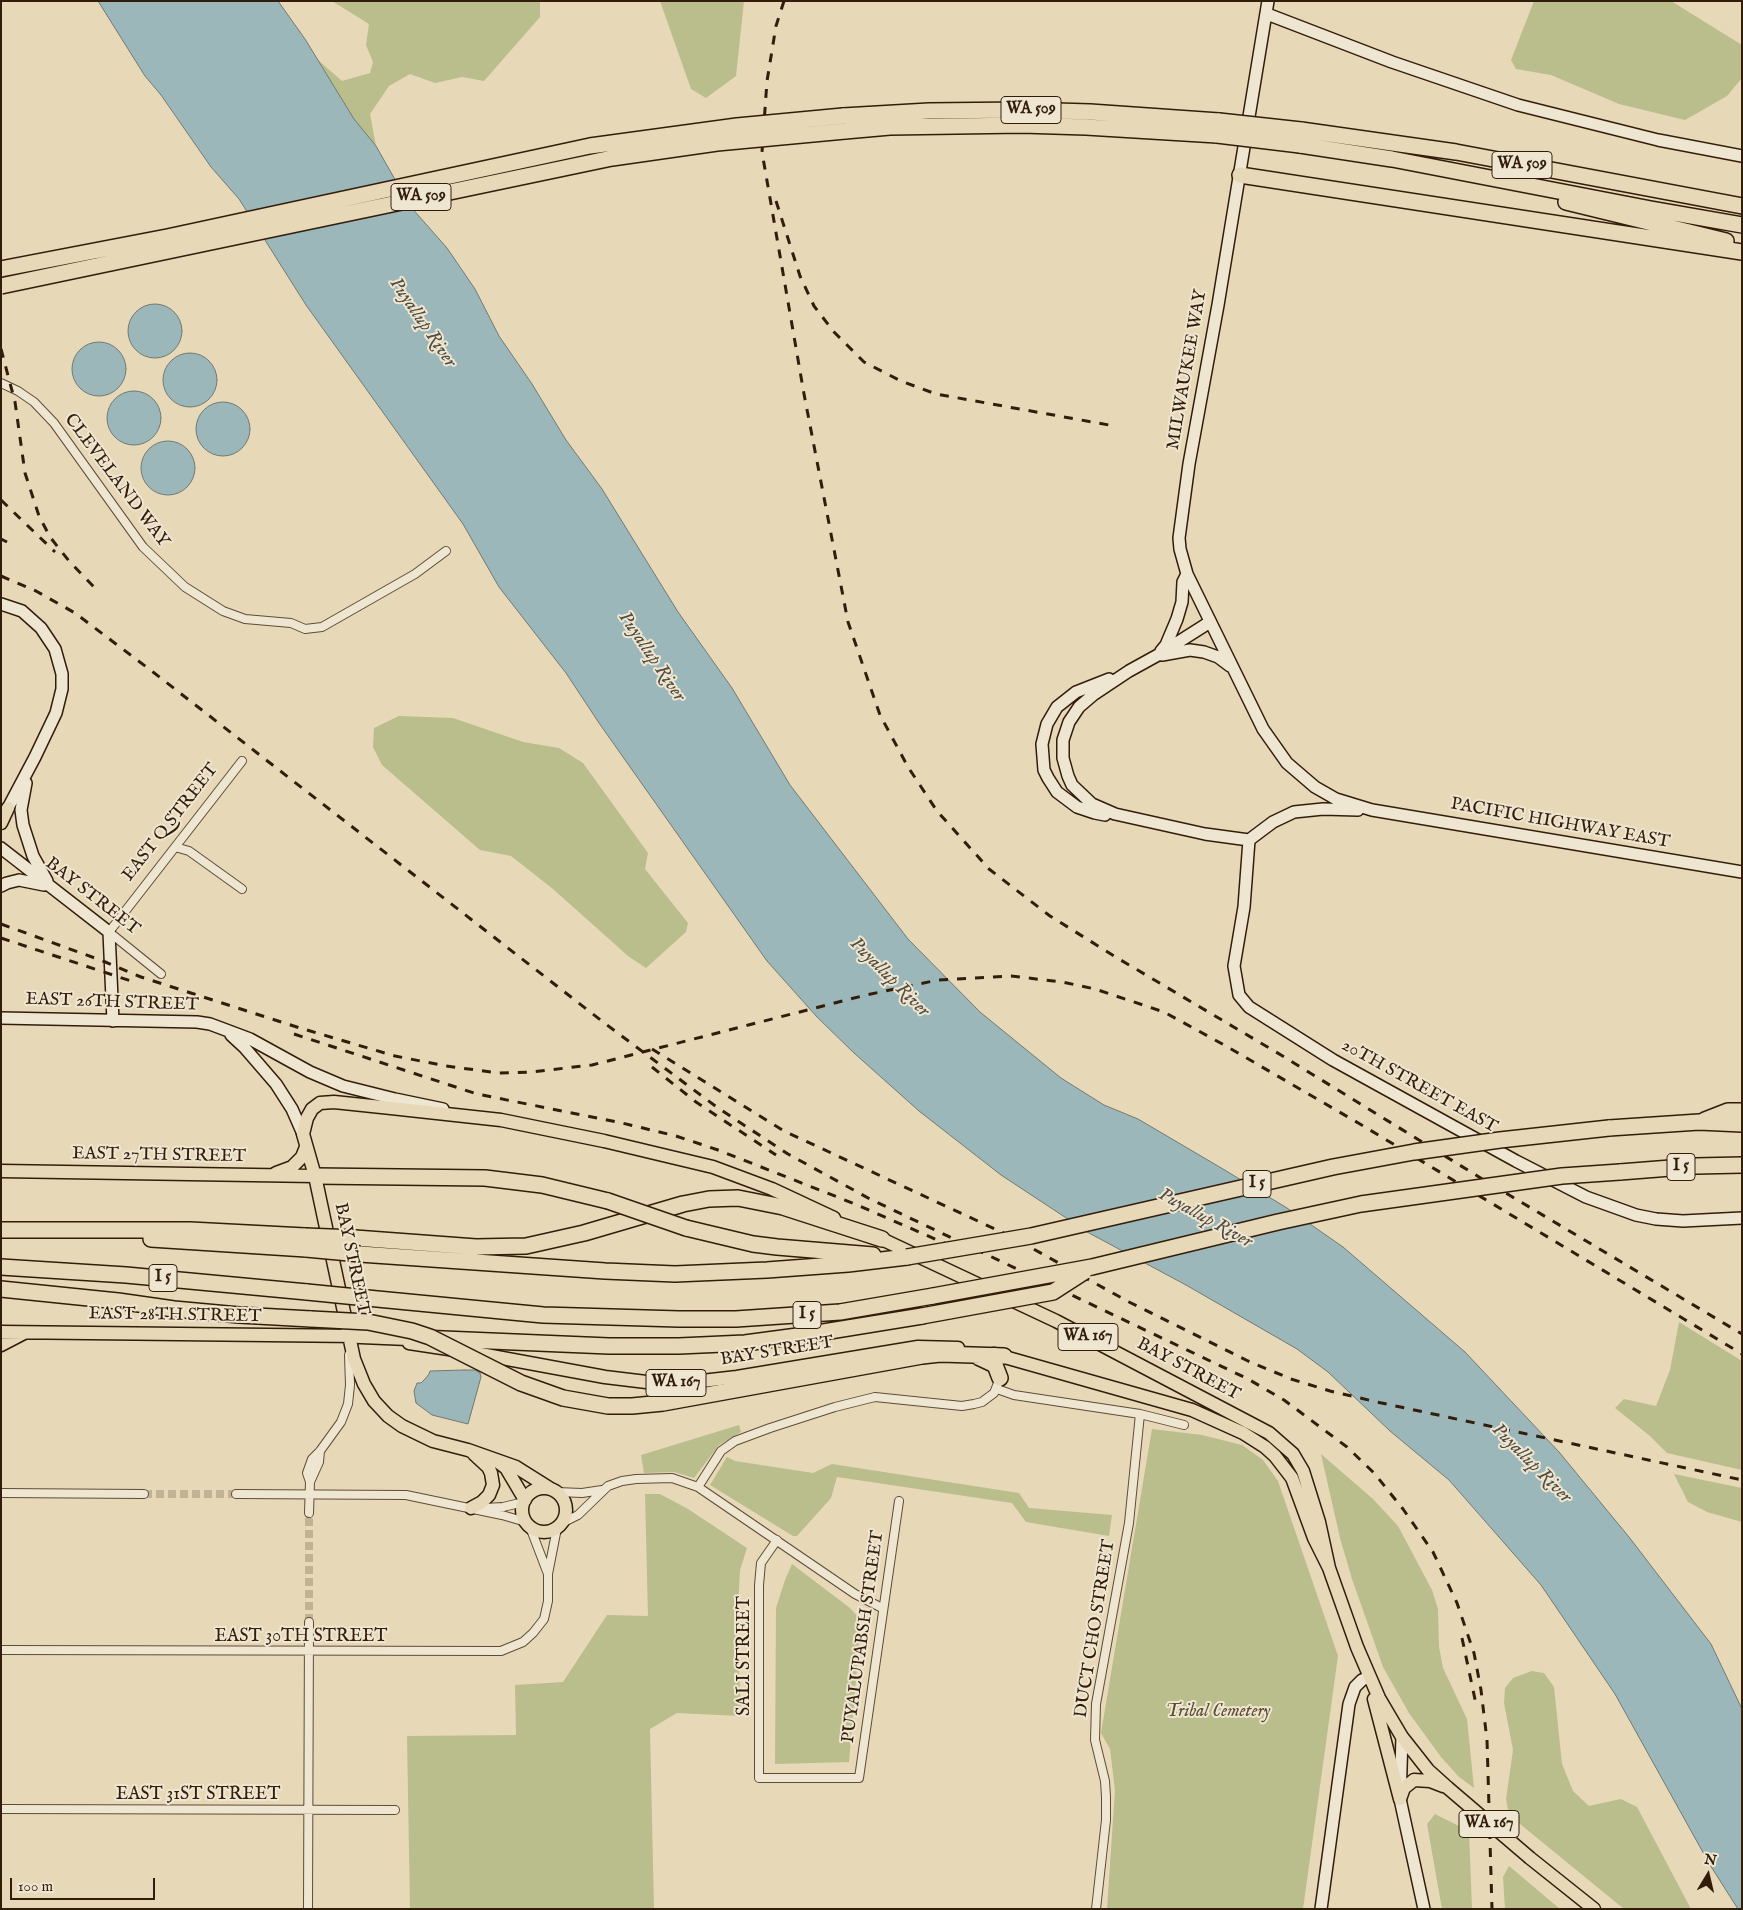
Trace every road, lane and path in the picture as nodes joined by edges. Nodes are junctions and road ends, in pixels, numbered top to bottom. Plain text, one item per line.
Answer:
1 (1268, 1) edge
2 (1267, 14) junction
3 (844, 124) junction
4 (1300, 138) junction
5 (1742, 156) edge
6 (1392, 159) junction
7 (1240, 175) junction
8 (1606, 181) junction
9 (1742, 200) edge
10 (1742, 206) edge
11 (1742, 225) edge
12 (1742, 244) edge
13 (1742, 252) edge
14 (1, 269) edge
15 (1, 286) edge
16 (1, 383) edge
17 (446, 551) dead end
18 (1187, 574) junction
19 (1, 604) edge
20 (1210, 622) junction
21 (1158, 655) junction
22 (1233, 669) junction
23 (1129, 671) junction
24 (35, 757) junction
25 (242, 761) dead end
26 (8, 808) joint
27 (1372, 810) junction
28 (1115, 814) junction
29 (1, 823) edge
30 (1249, 840) junction
31 (175, 847) junction
32 (1, 848) edge
33 (1742, 872) edge
34 (1, 886) edge
35 (50, 887) junction
36 (242, 889) dead end
37 (108, 932) junction
38 (161, 974) dead end
39 (1, 1018) edge
40 (113, 1021) junction
41 (222, 1027) junction
42 (1742, 1111) edge
43 (501, 1120) junction
44 (1699, 1122) junction
45 (1742, 1124) edge
46 (303, 1134) junction
47 (306, 1147) junction
48 (1742, 1165) edge
49 (1, 1171) edge
50 (266, 1176) junction
51 (315, 1176) junction
52 (1742, 1218) edge
53 (1, 1230) edge
54 (882, 1239) junction
55 (305, 1242) junction
56 (907, 1257) junction
57 (1, 1267) edge
58 (1092, 1267) junction
59 (1, 1289) edge
60 (1, 1332) edge
61 (26, 1332) junction
62 (349, 1335) junction
63 (1, 1345) edge
64 (967, 1354) junction
65 (1004, 1356) junction
66 (1026, 1362) junction
67 (999, 1384) junction
68 (1140, 1414) junction
69 (1184, 1424) dead end
70 (468, 1450) junction
71 (497, 1460) junction
72 (698, 1487) junction
73 (554, 1490) junction
74 (602, 1490) junction
75 (1, 1494) edge
76 (144, 1494) tunnel mouth
77 (236, 1494) tunnel mouth
78 (309, 1494) junction
79 (524, 1501) junction
80 (899, 1501) dead end
81 (471, 1508) junction
82 (309, 1513) tunnel mouth
83 (528, 1525) junction
84 (559, 1526) junction
85 (777, 1540) junction
86 (1329, 1568) junction
87 (548, 1574) junction
88 (882, 1608) junction
89 (308, 1622) tunnel mouth
90 (1, 1650) edge
91 (308, 1652) junction
92 (1369, 1677) junction
93 (1402, 1737) junction
94 (859, 1778) joint
95 (1448, 1788) junction
96 (1400, 1799) junction
97 (1, 1809) edge
98 (309, 1810) junction
99 (395, 1810) dead end
100 (308, 1909) edge
101 (1096, 1909) edge
102 (1321, 1909) edge
103 (1424, 1909) edge
104 (1594, 1909) edge

1 - 2 street, MILWAUKEE WAY
2 - 5 street
2 - 7 street, MILWAUKEE WAY
3 - 4 highway, WA 509, bridge
3 - 14 highway, WA 509, bridge
3 - 15 highway, WA 509, bridge
4 - 6 highway, WA 509
4 - 8 highway, WA 509
6 - 11 highway, WA 509
6 - 12 highway
7 - 13 highway
7 - 18 street, MILWAUKEE WAY
8 - 9 highway
8 - 10 highway, WA 509
16 - 17 street, CLEVELAND WAY
18 - 20 street, MILWAUKEE WAY
18 - 21 street
19 - 24 street
20 - 21 street
20 - 22 street, MILWAUKEE WAY
21 - 22 street
21 - 23 street
22 - 27 street, MILWAUKEE WAY
23 - 28 street
23 - 28 street
24 - 26 street
24 - 35 street
25 - 31 street, EAST Q STREET
26 - 29 main road
27 - 30 street
27 - 33 street, PACIFIC HIGHWAY EAST
28 - 30 street
30 - 52 street, 20TH STREET EAST
31 - 36 street
31 - 37 street, EAST Q STREET
32 - 35 street, BAY STREET
34 - 35 street
35 - 37 street, BAY STREET
37 - 38 street, BAY STREET
37 - 40 street
39 - 40 street, EAST 26TH STREET
40 - 41 street, EAST 26TH STREET
41 - 43 street, BAY STREET
41 - 46 street, BAY STREET
42 - 44 highway
43 - 46 main road, BAY STREET
43 - 54 main road, BAY STREET
44 - 45 highway, I 5
44 - 56 highway, I 5, bridge
46 - 47 main road, BAY STREET
47 - 50 main road
47 - 51 main road, BAY STREET
48 - 58 highway, I 5, bridge
49 - 50 main road, EAST 27TH STREET
50 - 51 main road, EAST 27TH STREET
51 - 56 highway, bridge
51 - 62 main road, BAY STREET
53 - 55 highway
54 - 55 highway, bridge
54 - 86 main road, BAY STREET / WA 167
55 - 56 highway, I 5, bridge
57 - 58 highway, I 5, bridge
58 - 62 highway, bridge
59 - 64 highway, bridge
60 - 61 main road, EAST 28TH STREET
61 - 62 main road, EAST 28TH STREET
61 - 63 main road
62 - 65 main road, BAY STREET / WA 167
62 - 70 main road
62 - 78 street
64 - 65 highway
64 - 67 highway
65 - 66 main road, BAY STREET / WA 167
66 - 67 main road
66 - 86 main road, BAY STREET / WA 167
67 - 68 street
67 - 72 street
68 - 69 street
68 - 101 street, DUCT CHO STREET
70 - 71 main road
70 - 81 main road
71 - 73 main road
71 - 79 main road
72 - 74 street
72 - 85 street
73 - 74 street
73 - 79 main road
73 - 84 main road
74 - 84 street
75 - 76 street
77 - 78 street
78 - 81 street
78 - 82 street
79 - 81 street
79 - 83 main road
80 - 88 street, PUYALUPABSH STREET
81 - 83 street
83 - 84 main road
83 - 87 street, EAST 30TH STREET
84 - 87 street, EAST 30TH STREET
85 - 88 street
85 - 94 street, SALI STREET
86 - 92 main road, BAY STREET / WA 167
87 - 91 street, EAST 30TH STREET
88 - 94 street, PUYALUPABSH STREET
89 - 91 street
90 - 91 street, EAST 30TH STREET
91 - 98 street
92 - 93 main road, WA 167
92 - 96 main road
92 - 102 street
93 - 95 main road, WA 167
93 - 96 street
95 - 96 main road
95 - 104 main road, WA 167, bridge
96 - 103 street
97 - 98 street, EAST 31ST STREET
98 - 99 street, EAST 31ST STREET
98 - 100 street

